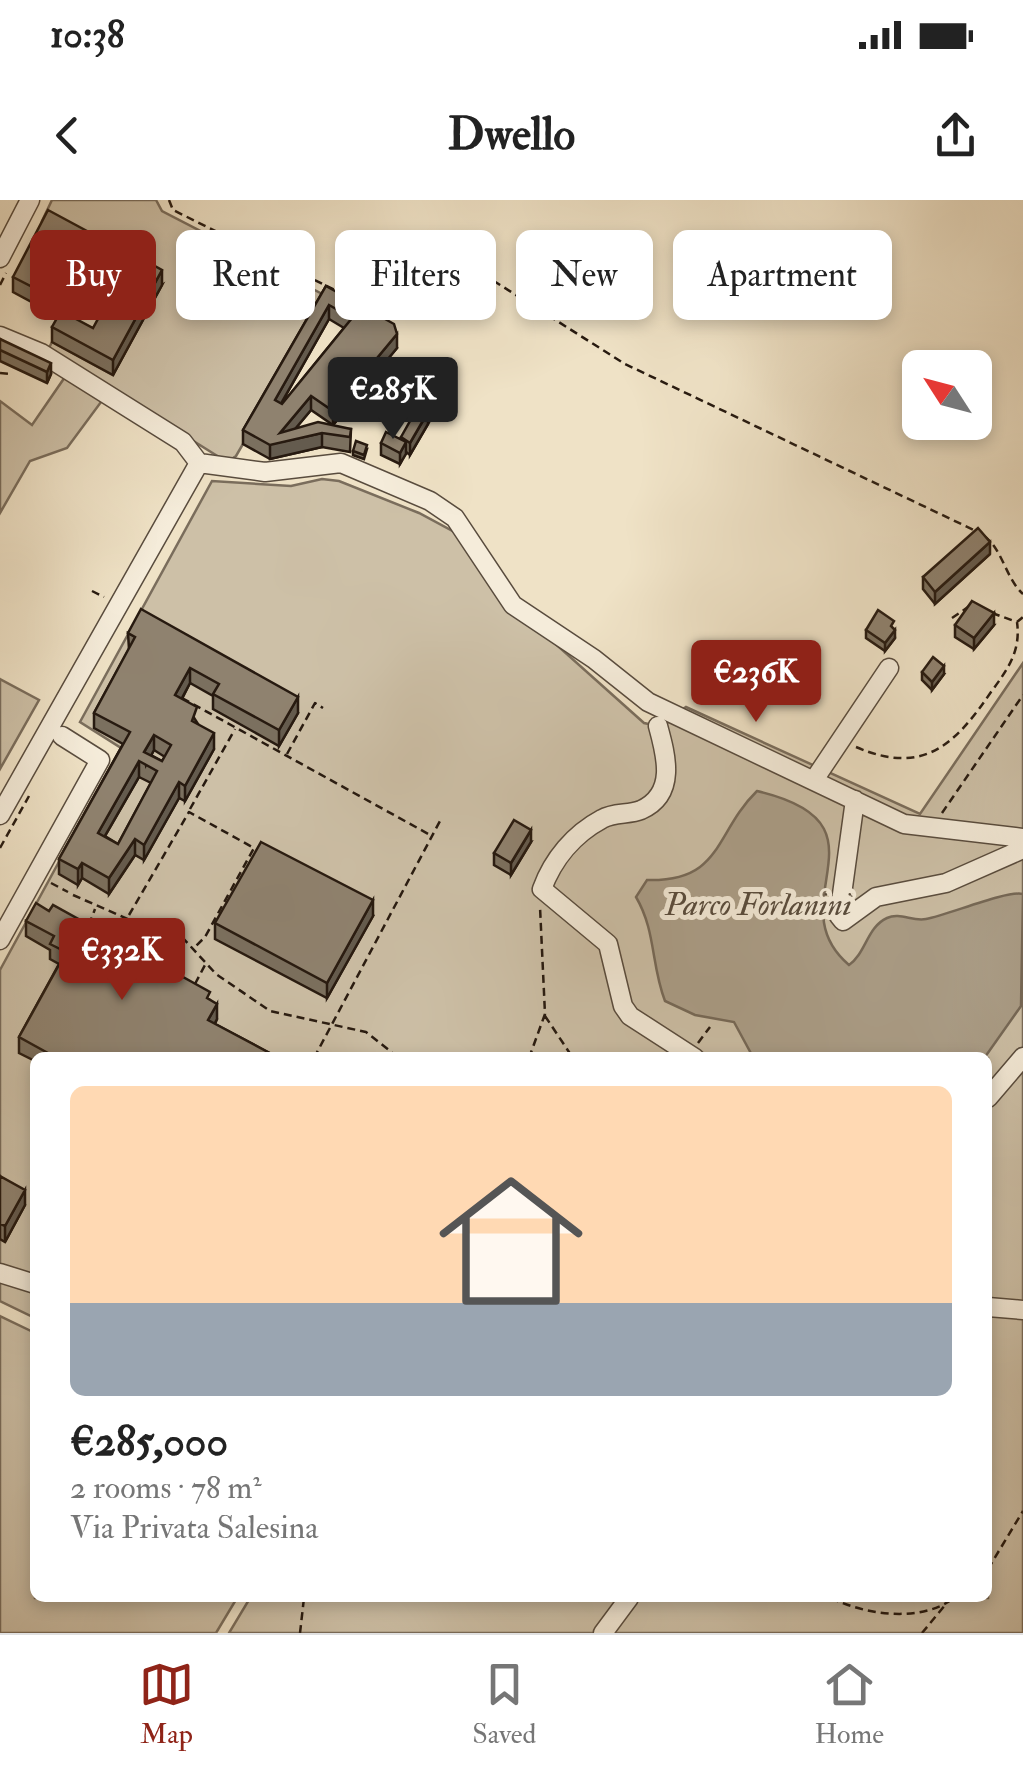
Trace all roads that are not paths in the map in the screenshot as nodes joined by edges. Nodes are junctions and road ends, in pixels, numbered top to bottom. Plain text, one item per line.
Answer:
1 (30, 200) edge
2 (0, 258) edge
3 (0, 336) edge
4 (199, 463) junction
5 (889, 668) dead end
6 (659, 718) junction
7 (55, 732) junction
8 (814, 780) junction
9 (855, 800) junction
10 (0, 815) edge
11 (1023, 838) edge
12 (1023, 850) edge
13 (0, 940) edge
14 (686, 1052) edge
15 (1023, 1057) edge
16 (992, 1093) edge
17 (0, 1273) edge
18 (30, 1282) edge
19 (992, 1307) edge
20 (1023, 1310) edge
21 (626, 1602) edge
22 (603, 1633) edge

1 - 2 street
3 - 4 street
4 - 6 street
4 - 7 street
5 - 8 street
6 - 8 street
6 - 14 street
7 - 10 street
7 - 13 street
8 - 9 street
9 - 11 street
9 - 12 street
15 - 16 street
17 - 18 street
19 - 20 street
21 - 22 street

